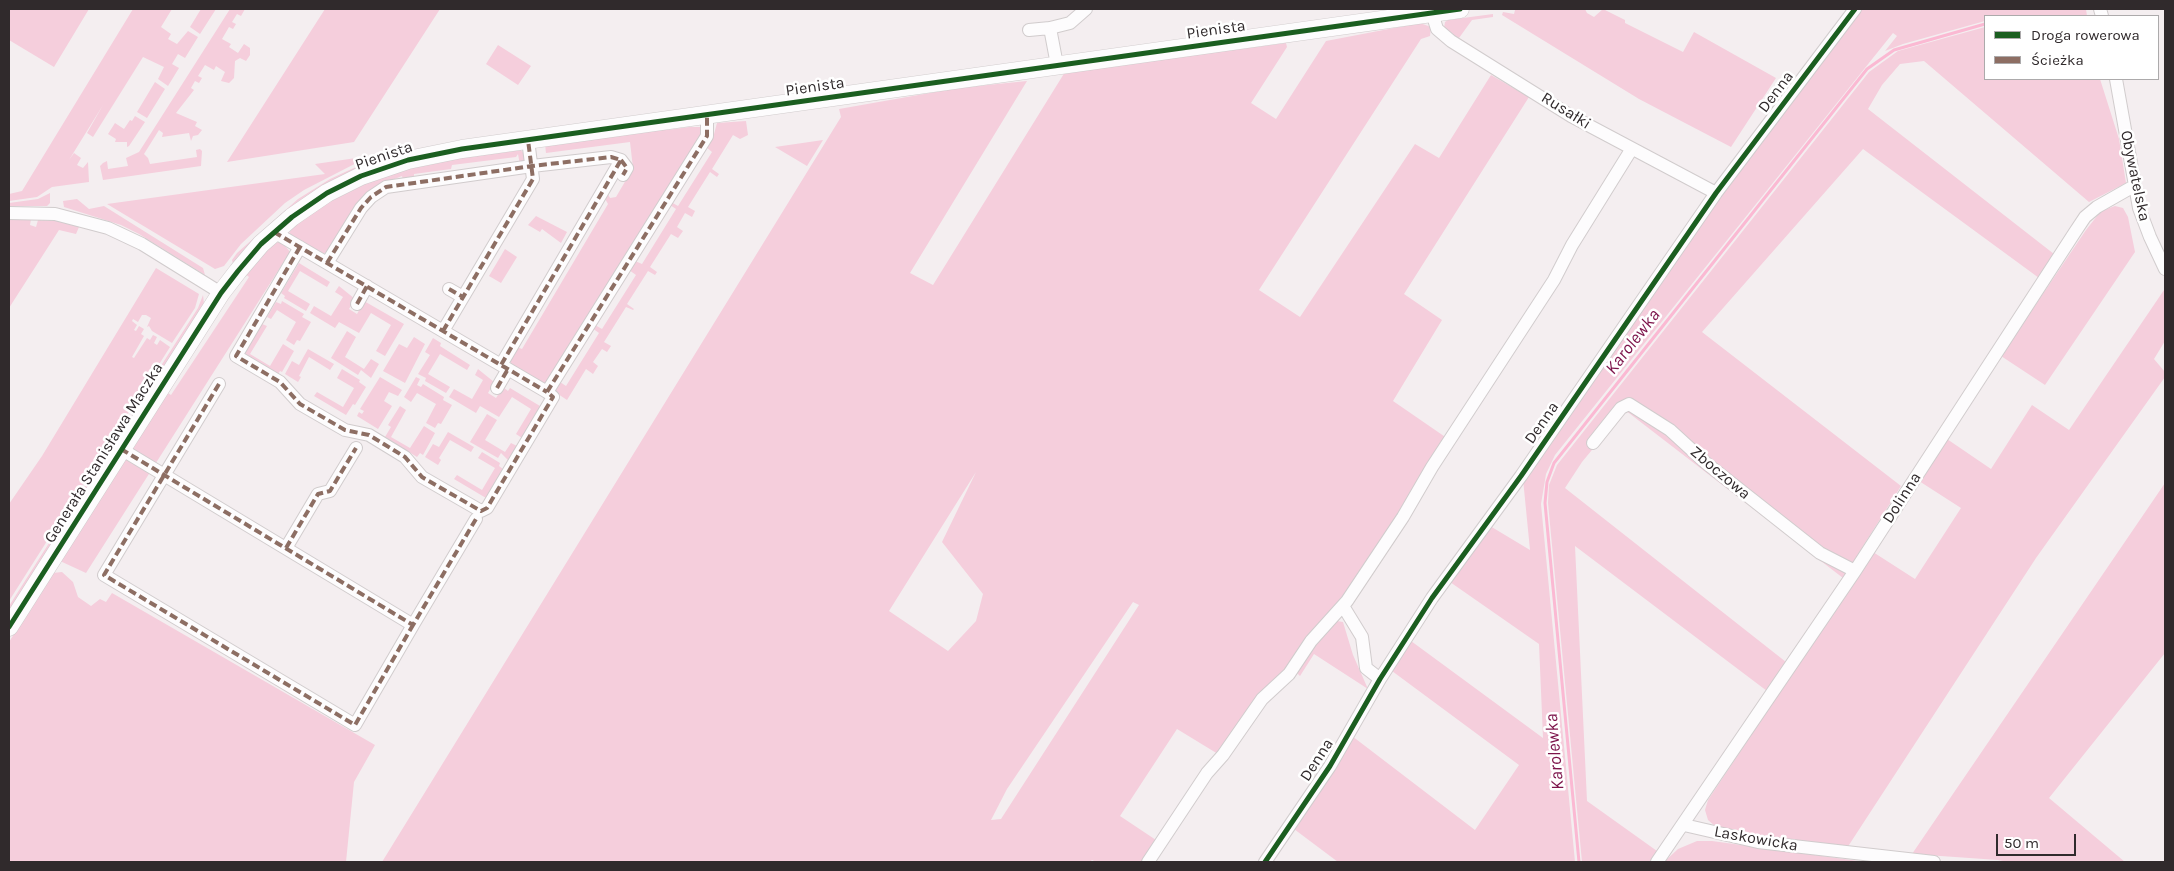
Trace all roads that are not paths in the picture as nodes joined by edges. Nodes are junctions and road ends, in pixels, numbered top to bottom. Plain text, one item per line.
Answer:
1 (1086, 9) edge
2 (1460, 9) edge
3 (1855, 9) edge
4 (1432, 13) junction
5 (1368, 15) edge
6 (1050, 28) junction
7 (1029, 30) dead end
8 (1057, 65) junction
9 (2116, 80) edge
10 (707, 114) junction
11 (528, 140) junction
12 (1631, 150) junction
13 (621, 160) junction
14 (532, 166) junction
15 (623, 175) dead end
16 (2134, 186) junction
17 (1716, 193) junction
18 (9, 213) edge
19 (274, 232) junction
20 (300, 247) junction
21 (328, 263) junction
22 (2165, 269) edge
23 (367, 286) junction
24 (449, 289) dead end
25 (221, 293) junction
26 (463, 298) junction
27 (357, 304) dead end
28 (443, 331) junction
29 (504, 367) junction
30 (219, 384) dead end
31 (497, 388) dead end
32 (547, 392) junction
33 (1593, 443) dead end
34 (356, 448) dead end
35 (121, 449) junction
36 (165, 475) junction
37 (476, 520) dead end
38 (286, 548) junction
39 (1855, 571) junction
40 (1343, 606) junction
41 (414, 625) junction
42 (9, 627) edge
43 (1380, 679) junction
44 (1684, 826) junction
45 (1148, 862) edge
46 (1265, 862) edge
47 (1657, 862) edge
48 (1934, 862) edge

1 - 6 street
2 - 4 street, Pienista
3 - 17 street, Denna
4 - 5 street, Pienista
4 - 12 street, Rusałki
5 - 8 street, Pienista
6 - 7 street
6 - 8 street
8 - 10 street, Pienista
9 - 16 street, Obywatelska
10 - 11 street, Pienista
10 - 32 street
11 - 14 street
11 - 19 street, Pienista
12 - 17 street, Rusałki
12 - 40 street
13 - 14 street
13 - 15 street
13 - 29 street
14 - 21 street
14 - 26 street
16 - 22 street, Obywatelska
16 - 39 street, Dolinna
17 - 43 street, Denna
18 - 25 street
19 - 20 street
19 - 25 street, Pienista
20 - 21 street
20 - 32 street
21 - 23 street
23 - 27 street
23 - 28 street
24 - 26 street
25 - 35 street, Generała Stanisława Maczka
26 - 28 street
28 - 29 street
29 - 31 street
29 - 32 street
30 - 36 street
33 - 39 street, Zboczowa
34 - 38 street
35 - 36 street
35 - 42 street, Generała Stanisława Maczka
36 - 38 street
36 - 41 street
37 - 41 street
38 - 41 street
39 - 44 street, Dolinna
40 - 43 street
40 - 45 street
43 - 46 street, Denna
44 - 47 street
44 - 48 street, Laskowicka

